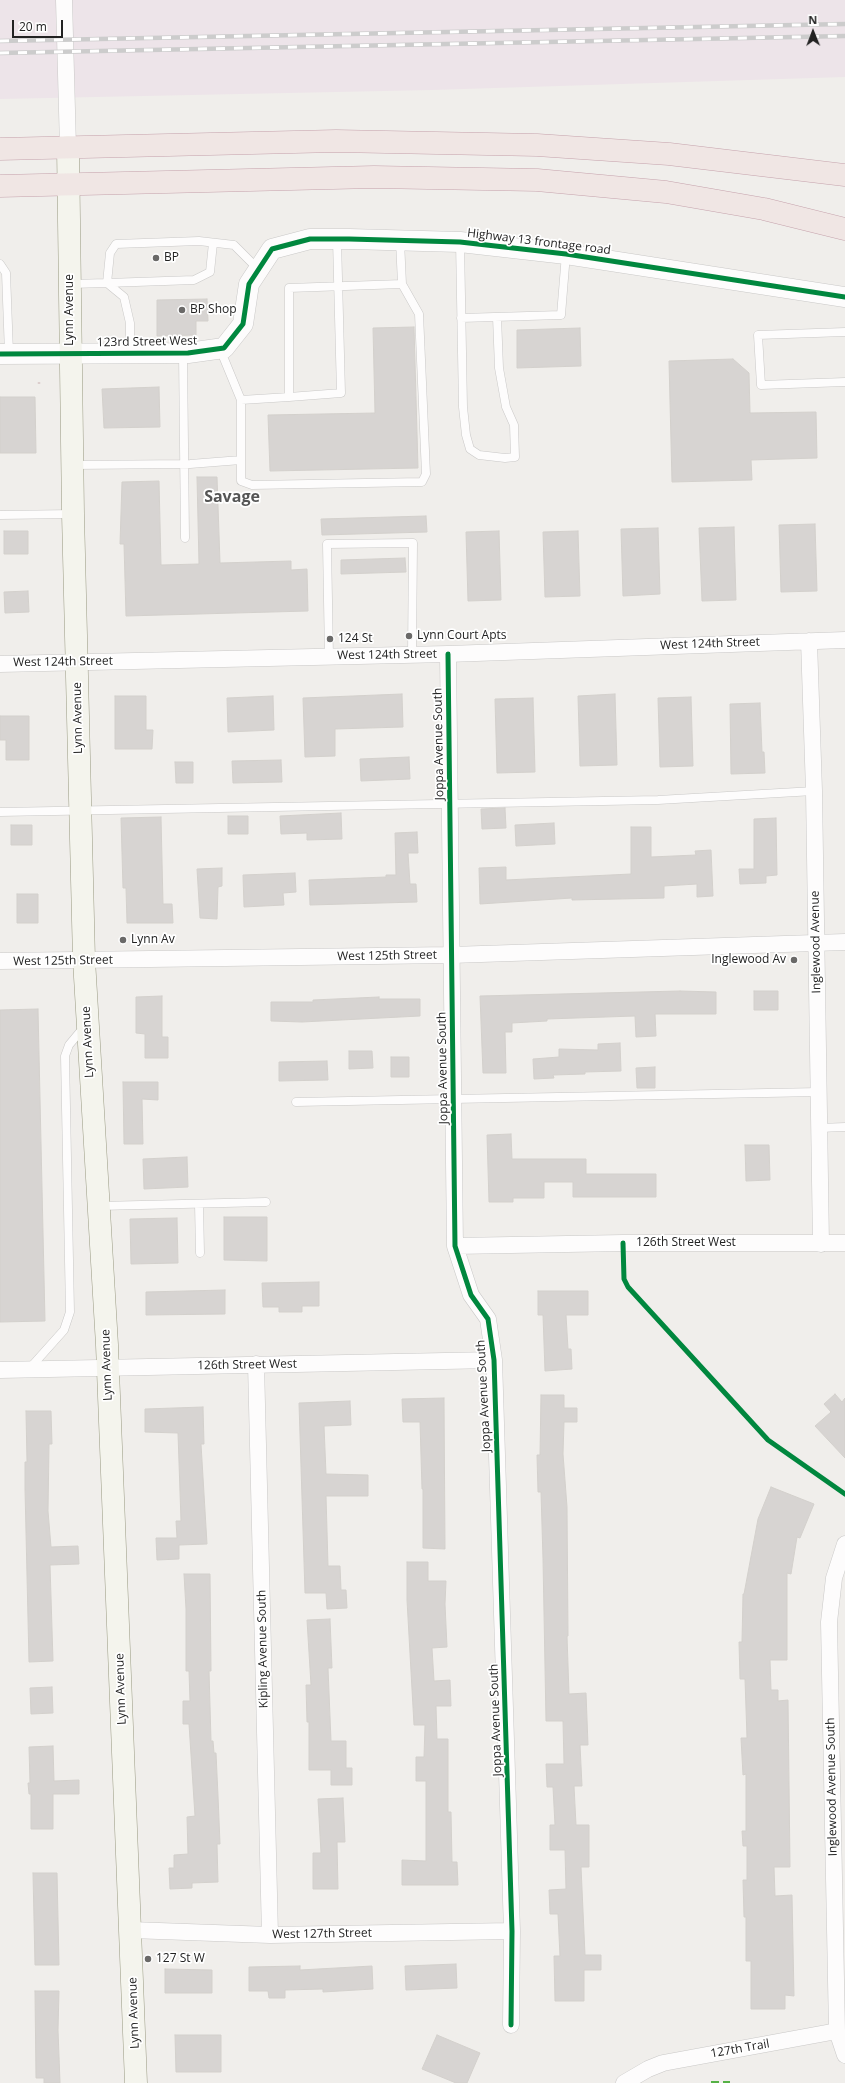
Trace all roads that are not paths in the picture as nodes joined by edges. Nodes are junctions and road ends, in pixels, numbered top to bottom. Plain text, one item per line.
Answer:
1 (64, 0) edge
2 (68, 147) junction
3 (0, 149) edge
4 (845, 175) edge
5 (69, 184) junction
6 (0, 186) edge
7 (845, 229) edge
8 (337, 239) junction
9 (400, 240) junction
10 (460, 242) junction
11 (213, 243) junction
12 (566, 254) junction
13 (0, 264) edge
14 (254, 277) junction
15 (107, 283) junction
16 (70, 284) junction
17 (402, 284) junction
18 (338, 286) junction
19 (845, 297) edge
20 (497, 317) junction
21 (462, 318) junction
22 (845, 332) edge
23 (220, 349) junction
24 (183, 352) junction
25 (70, 353) junction
26 (130, 353) junction
27 (4, 354) edge
28 (845, 382) edge
29 (289, 397) junction
30 (241, 400) junction
31 (242, 460) junction
32 (185, 464) junction
33 (72, 465) junction
34 (0, 514) edge
35 (73, 514) junction
36 (185, 538) dead end
37 (845, 640) edge
38 (809, 641) junction
39 (448, 654) junction
40 (412, 655) junction
41 (329, 657) junction
42 (77, 662) junction
43 (0, 664) edge
44 (814, 791) junction
45 (450, 803) junction
46 (80, 810) junction
47 (0, 812) edge
48 (845, 942) edge
49 (815, 943) junction
50 (452, 955) junction
51 (84, 960) junction
52 (0, 961) edge
53 (87, 1023) junction
54 (819, 1092) junction
55 (453, 1099) junction
56 (296, 1102) dead end
57 (845, 1127) edge
58 (819, 1128) junction
59 (266, 1202) dead end
60 (199, 1204) junction
61 (98, 1206) junction
62 (845, 1243) edge
63 (821, 1244) junction
64 (455, 1246) junction
65 (200, 1253) dead end
66 (494, 1360) junction
67 (256, 1364) junction
68 (107, 1369) junction
69 (0, 1370) edge
70 (28, 1370) junction
71 (845, 1544) edge
72 (131, 1930) junction
73 (512, 1931) junction
74 (270, 1935) junction
75 (511, 2025) dead end
76 (837, 2031) junction
77 (845, 2055) edge
78 (136, 2083) edge
79 (624, 2083) edge

1 - 2 street, Lynn Avenue
2 - 3 highway
2 - 4 highway
2 - 5 main road, Lynn Avenue
5 - 6 highway
5 - 7 highway
5 - 16 main road, Lynn Avenue
8 - 9 street, Highway 13 frontage road
8 - 14 street, Highway 13 frontage road
8 - 18 lane
9 - 10 street, Highway 13 frontage road
9 - 17 lane
10 - 12 street, Highway 13 frontage road
10 - 21 lane
11 - 14 lane
11 - 15 lane
11 - 15 lane
12 - 19 street, Highway 13 frontage road
12 - 20 lane
13 - 27 lane
14 - 23 street
15 - 16 lane
15 - 26 lane
16 - 25 main road, Lynn Avenue
17 - 18 lane
17 - 31 lane
18 - 29 lane
18 - 29 lane
20 - 21 lane
20 - 21 lane
22 - 28 lane
23 - 24 street, 123rd Street West
23 - 30 lane
24 - 26 street, 123rd Street West
24 - 32 lane
25 - 26 street, 123rd Street West
25 - 27 street, 123rd Street West
25 - 33 main road, Lynn Avenue
29 - 30 lane
30 - 31 lane
31 - 32 lane
32 - 33 lane
32 - 36 lane
33 - 35 main road, Lynn Avenue
34 - 35 lane
35 - 42 main road, Lynn Avenue
37 - 38 street, West 124th Street
38 - 39 street, West 124th Street
38 - 44 street, Inglewood Avenue
39 - 40 street, West 124th Street
39 - 45 street, Joppa Avenue South
40 - 41 street, West 124th Street
40 - 41 lane
41 - 42 street, West 124th Street
42 - 43 street, West 124th Street
42 - 46 main road, Lynn Avenue
44 - 45 lane
44 - 49 street, Inglewood Avenue
45 - 46 lane
45 - 50 street, Joppa Avenue South
46 - 47 lane
46 - 51 main road, Lynn Avenue
48 - 49 street, West 125th Street
49 - 50 street, West 125th Street
49 - 54 street, Inglewood Avenue
50 - 51 street, West 125th Street
50 - 55 street, Joppa Avenue South
51 - 52 street, West 125th Street
51 - 53 main road, Lynn Avenue
53 - 61 main road, Lynn Avenue
53 - 70 lane
54 - 55 lane
54 - 58 street, Inglewood Avenue
55 - 56 lane
55 - 64 street, Joppa Avenue South
57 - 58 lane
58 - 63 street, Inglewood Avenue
59 - 60 lane
60 - 61 lane
60 - 65 lane
61 - 68 main road, Lynn Avenue
62 - 63 street, 126th Street West
63 - 64 street, 126th Street West
64 - 66 street, Joppa Avenue South
66 - 67 street, 126th Street West
66 - 73 street, Joppa Avenue South
67 - 68 street, 126th Street West
67 - 74 street, Kipling Avenue South
68 - 70 street, 126th Street West
68 - 72 main road, Lynn Avenue
69 - 70 street, 126th Street West
71 - 76 street, Inglewood Avenue South
72 - 74 street, West 127th Street
72 - 78 main road, Lynn Avenue
73 - 74 street, West 127th Street
73 - 75 street, Joppa Avenue South
76 - 77 street
76 - 79 street, 127th Trail

